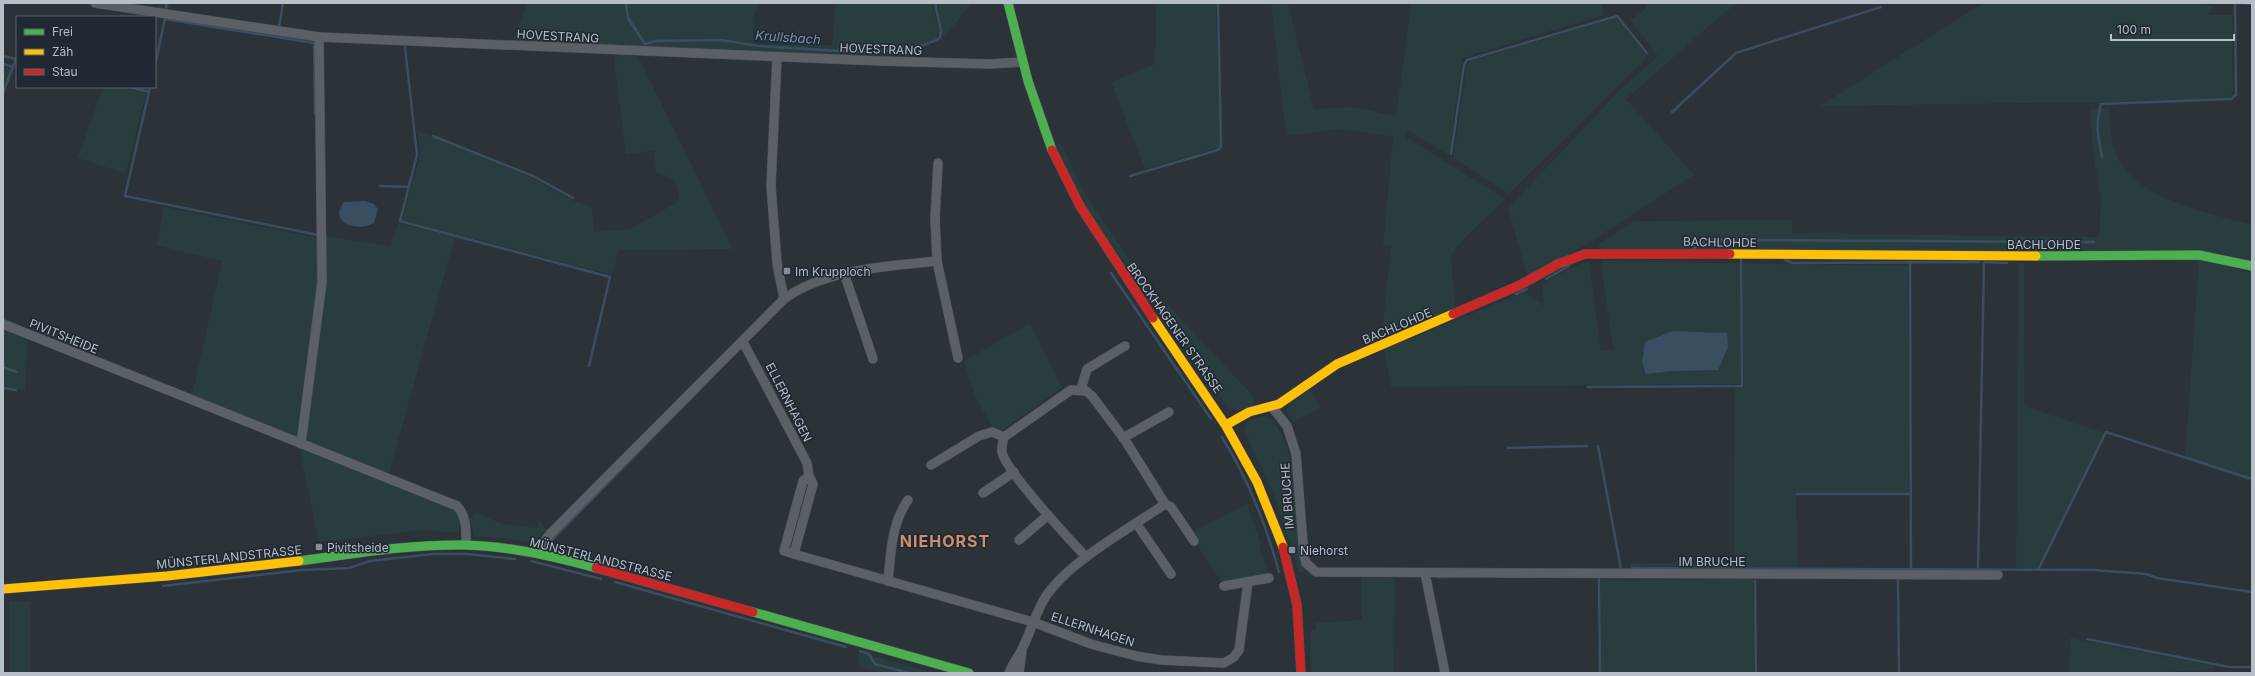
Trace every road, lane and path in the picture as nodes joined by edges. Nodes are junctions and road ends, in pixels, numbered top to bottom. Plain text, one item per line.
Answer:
1 (95, 3) edge
2 (1008, 3) edge
3 (319, 37) junction
4 (777, 57) junction
5 (1022, 62) junction
6 (938, 163) dead end
7 (937, 261) junction
8 (2252, 266) edge
9 (844, 273) junction
10 (784, 298) junction
11 (3, 324) edge
12 (743, 342) junction
13 (1125, 346) dead end
14 (958, 358) dead end
15 (873, 359) dead end
16 (1081, 390) junction
17 (1272, 407) junction
18 (1169, 412) dead end
19 (1226, 425) junction
20 (1004, 437) junction
21 (1123, 438) junction
22 (301, 444) junction
23 (931, 465) dead end
24 (1014, 472) junction
25 (983, 493) dead end
26 (908, 500) dead end
27 (1165, 504) junction
28 (1048, 515) junction
29 (1136, 523) junction
30 (1019, 540) dead end
31 (1194, 541) dead end
32 (466, 545) junction
33 (540, 554) junction
34 (1086, 557) junction
35 (1425, 573) junction
36 (1171, 574) dead end
37 (1998, 574) dead end
38 (1269, 578) dead end
39 (888, 581) junction
40 (1248, 582) junction
41 (1224, 586) dead end
42 (3, 589) edge
43 (1033, 622) junction
44 (1022, 650) junction
45 (969, 673) edge
46 (1009, 673) edge
47 (1019, 673) edge
48 (1301, 673) edge
49 (1445, 673) edge

1 - 3 street, HOVESTRANG
2 - 5 main road, BROCKHAGENER STRASSE
3 - 4 street, HOVESTRANG
3 - 22 street
4 - 5 street, HOVESTRANG
4 - 10 street
5 - 19 main road, BROCKHAGENER STRASSE
6 - 7 street
7 - 9 street
7 - 14 street
8 - 17 main road, BACHLOHDE
9 - 10 street
9 - 15 street
10 - 12 street
11 - 22 street, PIVITSHEIDE
12 - 33 street
12 - 39 street, ELLERNHAGEN
13 - 16 street
16 - 20 street
16 - 21 street
17 - 19 main road, BACHLOHDE
17 - 35 street, IM BRUCHE
18 - 21 street
19 - 48 main road, BROCKHAGENER STRASSE
20 - 23 street
20 - 24 street
21 - 27 street
22 - 32 street, PIVITSHEIDE
24 - 25 street
24 - 28 street
26 - 39 street
27 - 29 street
27 - 31 street
28 - 30 street
28 - 34 street
29 - 34 street
29 - 36 street
32 - 33 main road, MÜNSTERLANDSTRASSE
32 - 42 main road, MÜNSTERLANDSTRASSE
33 - 45 main road, MÜNSTERLANDSTRASSE
34 - 43 street
35 - 37 street, IM BRUCHE
35 - 49 street
38 - 40 street
39 - 43 street, ELLERNHAGEN
40 - 41 street
40 - 43 street, ELLERNHAGEN
43 - 44 street, ELLERNHAGEN
44 - 46 street, ELLERNHAGEN
44 - 47 street, ELLERNHAGEN

